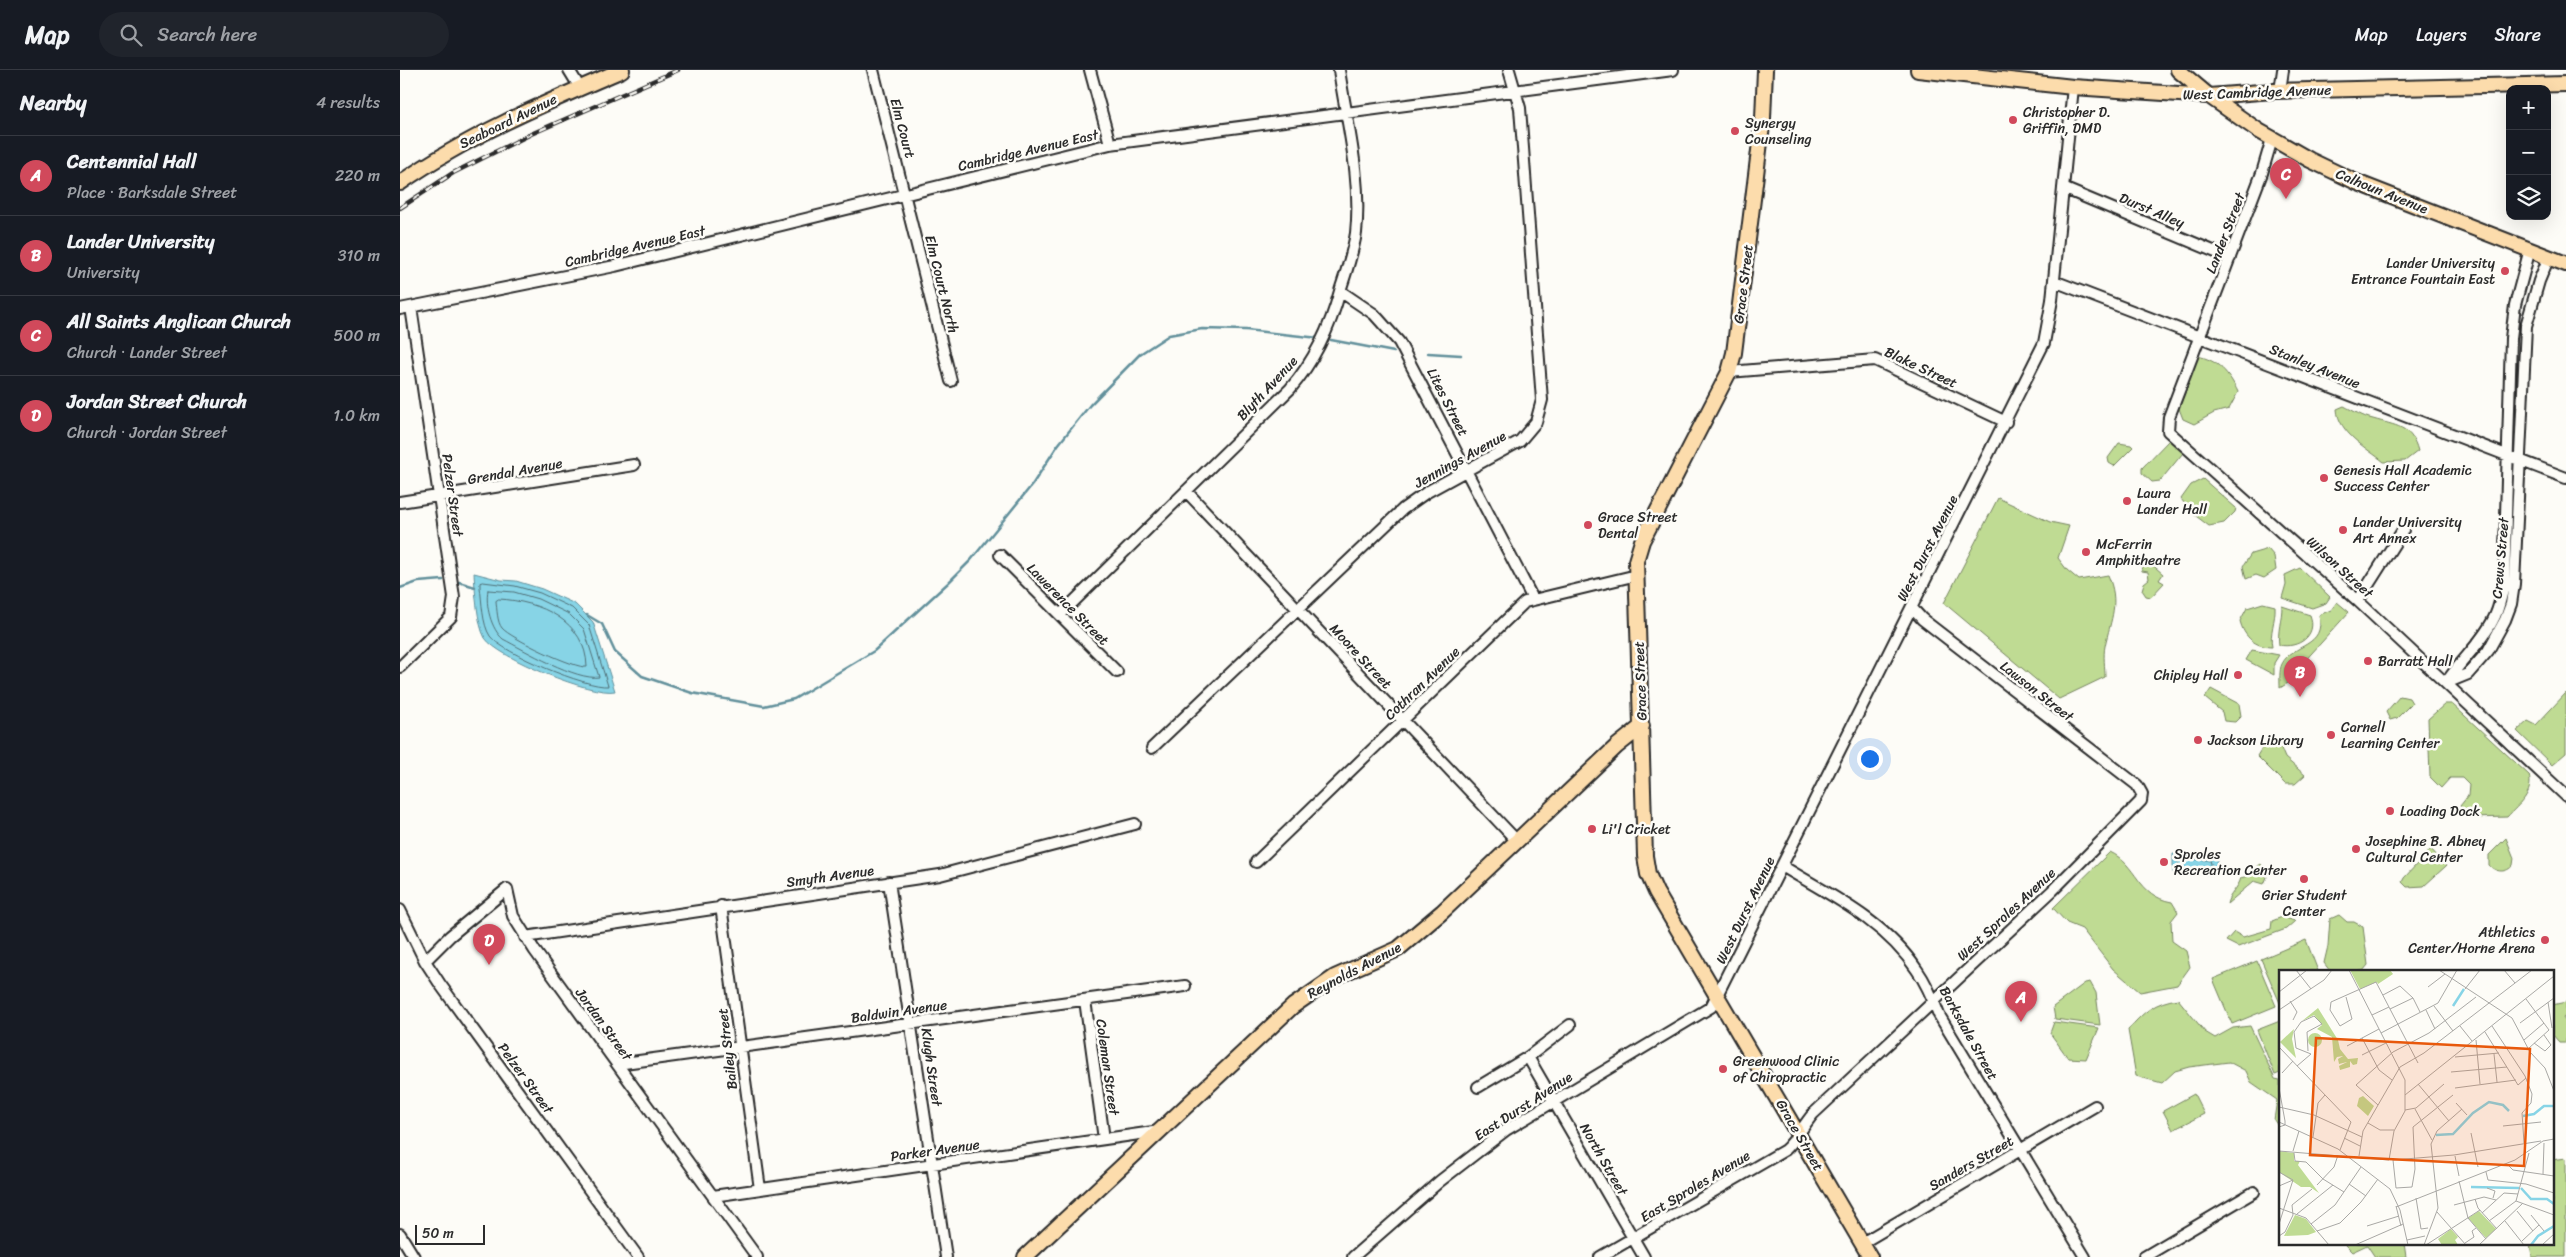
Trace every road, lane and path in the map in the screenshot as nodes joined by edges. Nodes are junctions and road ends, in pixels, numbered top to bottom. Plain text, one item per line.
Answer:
1 (569, 70) edge
2 (622, 70) edge
3 (873, 70) edge
4 (1090, 70) edge
5 (1339, 70) edge
6 (1508, 70) edge
7 (1673, 70) edge
8 (1765, 70) edge
9 (1918, 70) edge
10 (2178, 70) edge
11 (2283, 70) edge
12 (2566, 84) edge
13 (2073, 86) junction
14 (580, 88) junction
15 (1515, 90) junction
16 (2280, 91) junction
17 (2209, 96) junction
18 (1347, 112) junction
19 (2272, 139) junction
20 (1110, 144) junction
21 (400, 183) edge
22 (2063, 188) junction
23 (906, 194) junction
24 (2530, 249) junction
25 (2548, 257) junction
26 (2230, 258) junction
27 (2566, 264) edge
28 (2054, 281) junction
29 (1340, 291) junction
30 (411, 306) junction
31 (400, 309) edge
32 (2200, 335) junction
33 (1729, 372) junction
34 (951, 382) dead end
35 (2006, 422) junction
36 (2507, 456) junction
37 (2520, 462) junction
38 (634, 465) dead end
39 (1467, 470) junction
40 (2566, 478) edge
41 (1186, 491) junction
42 (440, 496) junction
43 (400, 502) edge
44 (2403, 530) dead end
45 (1000, 554) dead end
46 (1636, 575) junction
47 (1533, 599) junction
48 (2358, 601) junction
49 (1912, 608) junction
50 (1298, 609) junction
51 (1060, 615) junction
52 (400, 667) edge
53 (1117, 672) dead end
54 (2446, 683) junction
55 (1403, 720) junction
56 (1642, 726) junction
57 (1152, 748) dead end
58 (2566, 796) edge
59 (2142, 797) joint
60 (1135, 824) dead end
61 (1517, 841) junction
62 (1256, 862) dead end
63 (1782, 866) junction
64 (889, 882) junction
65 (721, 906) junction
66 (400, 910) edge
67 (525, 937) junction
68 (425, 961) junction
69 (1185, 986) dead end
70 (1718, 995) junction
71 (1085, 1000) junction
72 (1933, 1001) junction
73 (912, 1023) junction
74 (1570, 1025) dead end
75 (741, 1048) junction
76 (1528, 1057) junction
77 (617, 1064) junction
78 (1478, 1088) dead end
79 (1554, 1101) junction
80 (2095, 1106) dead end
81 (1161, 1131) junction
82 (1798, 1132) junction
83 (1104, 1139) junction
84 (2021, 1150) junction
85 (932, 1164) junction
86 (760, 1188) junction
87 (2254, 1192) dead end
88 (712, 1196) junction
89 (400, 1234) edge
90 (1633, 1238) junction
91 (1862, 1243) junction
92 (414, 1257) edge
93 (638, 1257) edge
94 (757, 1257) edge
95 (946, 1257) edge
96 (1025, 1257) edge
97 (1353, 1257) edge
98 (1600, 1257) edge
99 (1644, 1257) edge
100 (1870, 1257) edge
101 (2085, 1257) edge
102 (2144, 1257) edge

1 - 14 street
2 - 14 main road, Seaboard Avenue
3 - 23 street, Elm Court
4 - 20 street
5 - 18 street, Blyth Avenue
6 - 15 street, Jennings Avenue
7 - 15 street, Cambridge Avenue East
8 - 33 main road, Grace Street
9 - 13 main road, West Cambridge Avenue
10 - 17 main road, Calhoun Avenue
11 - 16 street
12 - 16 main road, West Cambridge Avenue
13 - 17 main road, West Cambridge Avenue
13 - 22 street, West Durst Avenue
14 - 21 main road, Seaboard Avenue
15 - 18 street, Cambridge Avenue East
15 - 39 street, Jennings Avenue
16 - 17 main road, West Cambridge Avenue
17 - 19 main road, Calhoun Avenue
18 - 20 street, Cambridge Avenue East
18 - 29 street, Blyth Avenue
19 - 24 main road, Calhoun Avenue
19 - 26 street, Lander Street
20 - 23 street, Cambridge Avenue East
22 - 26 street, Durst Alley
22 - 28 street, West Durst Avenue
23 - 30 street, Cambridge Avenue East
23 - 34 street, Elm Court North
24 - 25 main road, Calhoun Avenue
24 - 36 street, Crews Street
25 - 27 main road, Calhoun Avenue
25 - 37 street, Crews Street
26 - 32 street, Lander Street
28 - 32 street, Stanley Avenue
28 - 35 street, West Durst Avenue
29 - 39 street, Lites Street
29 - 41 street, Blyth Avenue
30 - 31 street, Cambridge Avenue East
30 - 42 street, Pelzer Street
32 - 36 street, Stanley Avenue
32 - 48 street, Wilson Street
33 - 35 street, Blake Street
33 - 46 main road, Grace Street
35 - 49 street, West Durst Avenue
36 - 37 street, Stanley Avenue
36 - 54 street, Crews Street
37 - 40 street, Stanley Avenue
37 - 54 street, Crews Street
38 - 42 street, Grendal Avenue
39 - 47 street, Lites Street
39 - 50 street, Jennings Avenue
41 - 50 street, Moore Street
41 - 51 street, Blyth Avenue
42 - 43 street, Grendal Avenue
42 - 52 street, Pelzer Street
44 - 48 street
45 - 51 street, Lawerence Street
46 - 47 street, Cothran Avenue
46 - 56 main road, Grace Street
47 - 55 street, Cothran Avenue
48 - 54 street, Wilson Street
49 - 59 street, Lawson Street
49 - 63 street, West Durst Avenue
50 - 55 street, Moore Street
50 - 57 street, Jennings Avenue
51 - 53 street, Lawerence Street
54 - 58 street, Wilson Street
55 - 61 street, Moore Street
55 - 62 street, Cothran Avenue
56 - 61 main road, Reynolds Avenue
56 - 70 main road, Grace Street
59 - 72 street, West Sproles Avenue
60 - 64 street, Smyth Avenue
61 - 81 main road, Reynolds Avenue
63 - 70 street, West Durst Avenue
63 - 72 street, Barksdale Street
64 - 65 street, Smyth Avenue
64 - 73 street, Klugh Street
65 - 67 street, Smyth Avenue
65 - 75 street, Bailey Street
66 - 68 street, Pelzer Street
67 - 68 street, Jordan Street
67 - 77 street, Jordan Street
68 - 93 street, Pelzer Street
69 - 71 street, Baldwin Avenue
70 - 79 street, East Durst Avenue
70 - 82 main road, Grace Street
71 - 73 street, Baldwin Avenue
71 - 83 street, Coleman Street
72 - 82 street, West Sproles Avenue
72 - 84 street, Barksdale Street
73 - 75 street, Baldwin Avenue
73 - 85 street, Klugh Street
74 - 76 street
75 - 77 street, Baldwin Avenue
75 - 86 street, Bailey Street
76 - 78 street
76 - 79 street, North Street
77 - 88 street, Jordan Street
79 - 90 street, North Street
79 - 97 street, East Durst Avenue
80 - 84 street, Sanders Street
81 - 83 street, Parker Avenue
81 - 96 main road, Reynolds Avenue
82 - 90 street, East Sproles Avenue
82 - 91 main road, Grace Street
83 - 85 street, Parker Avenue
84 - 91 street, Sanders Street
84 - 101 street, Barksdale Street
85 - 86 street, Parker Avenue
85 - 95 street, Klugh Street
86 - 88 street, Parker Avenue
87 - 102 street
88 - 94 street, Jordan Street
89 - 92 street
90 - 98 street, East Sproles Avenue
90 - 99 street, North Street
91 - 100 main road, Grace Street

